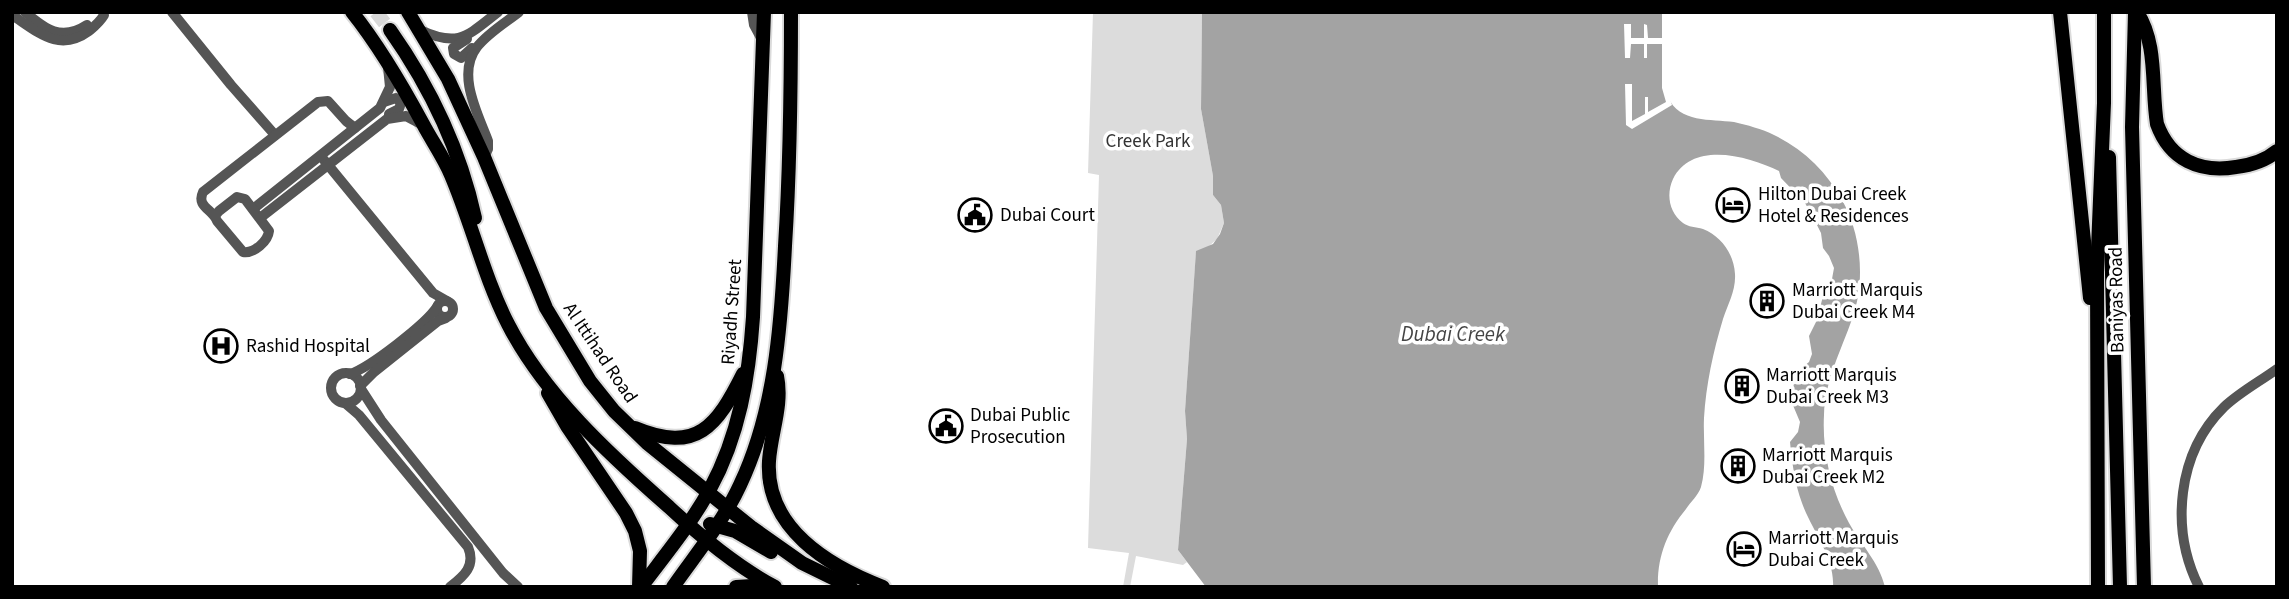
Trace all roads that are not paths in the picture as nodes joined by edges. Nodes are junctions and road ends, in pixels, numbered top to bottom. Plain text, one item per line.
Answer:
1 (24, 12) edge
2 (172, 12) edge
3 (352, 12) edge
4 (408, 12) edge
5 (498, 12) edge
6 (519, 12) edge
7 (752, 12) edge
8 (764, 12) edge
9 (791, 12) edge
10 (2060, 12) edge
11 (2104, 12) edge
12 (2136, 12) edge
13 (106, 13) edge
14 (12, 15) edge
15 (475, 29) junction
16 (390, 30) tunnel mouth
17 (420, 30) junction
18 (761, 38) junction
19 (482, 41) junction
20 (385, 57) junction
21 (384, 102) junction
22 (381, 124) junction
23 (423, 125) junction
24 (355, 128) junction
25 (275, 135) junction
26 (2103, 135) junction
27 (2277, 151) edge
28 (320, 155) junction
29 (484, 157) junction
30 (328, 165) junction
31 (253, 209) junction
32 (215, 216) junction
33 (260, 218) junction
34 (478, 247) junction
35 (440, 305) junction
36 (2097, 330) junction
37 (750, 361) junction
38 (775, 366) junction
39 (2277, 369) edge
40 (535, 370) junction
41 (350, 374) junction
42 (360, 387) junction
43 (345, 403) junction
44 (622, 420) junction
45 (717, 475) junction
46 (738, 489) junction
47 (708, 492) junction
48 (727, 508) junction
49 (688, 525) junction
50 (716, 525) junction
51 (707, 539) junction
52 (673, 543) junction
53 (695, 555) junction
54 (835, 581) junction
55 (454, 585) edge
56 (773, 586) edge
57 (518, 587) edge
58 (640, 587) edge
59 (673, 587) edge
60 (736, 587) edge
61 (851, 587) edge
62 (883, 587) edge
63 (2098, 587) edge
64 (2120, 587) edge
65 (2144, 587) edge
66 (2199, 587) edge

1 - 13 street
2 - 25 street
3 - 20 main road
4 - 17 main road, Al Ittihad Road
5 - 15 street
6 - 19 street
7 - 18 street
8 - 18 main road, Riyadh Street
9 - 38 main road
10 - 36 main road
11 - 26 main road, Baniyas Road
12 - 27 main road
12 - 65 main road, Baniyas Road
13 - 14 street
15 - 17 street
15 - 19 street
16 - 34 main road
17 - 29 main road, Al Ittihad Road
18 - 37 main road, Riyadh Street
19 - 29 street
20 - 21 street
20 - 23 main road
21 - 22 street
21 - 24 street
22 - 23 street
22 - 30 street
23 - 34 main road
24 - 25 street
24 - 28 street
25 - 32 street
26 - 36 main road, Baniyas Road
26 - 64 main road
28 - 30 street
28 - 31 street
29 - 44 main road, Al Ittihad Road
30 - 33 street
30 - 35 street
31 - 32 street
31 - 33 street
32 - 33 street
34 - 40 main road
35 - 41 street
35 - 42 street
36 - 63 main road, Baniyas Road
37 - 44 main road
37 - 45 main road, Riyadh Street
38 - 46 main road
38 - 62 main road
39 - 66 street
40 - 49 main road
40 - 58 main road
41 - 42 street
41 - 43 street
42 - 43 street
42 - 57 street
43 - 55 street
44 - 47 main road, Al Ittihad Road
45 - 46 main road
45 - 47 main road, Riyadh Street
46 - 48 main road
47 - 48 main road, Al Ittihad Road
47 - 49 main road, Riyadh Street
48 - 50 main road
48 - 54 main road, Al Ittihad Road
49 - 50 main road
49 - 51 main road
49 - 52 main road, Riyadh Street
50 - 51 main road
50 - 54 main road
51 - 53 main road
51 - 56 main road
52 - 53 main road
52 - 58 main road, Riyadh Street
53 - 59 main road
54 - 61 main road, Al Ittihad Road
56 - 60 main road

